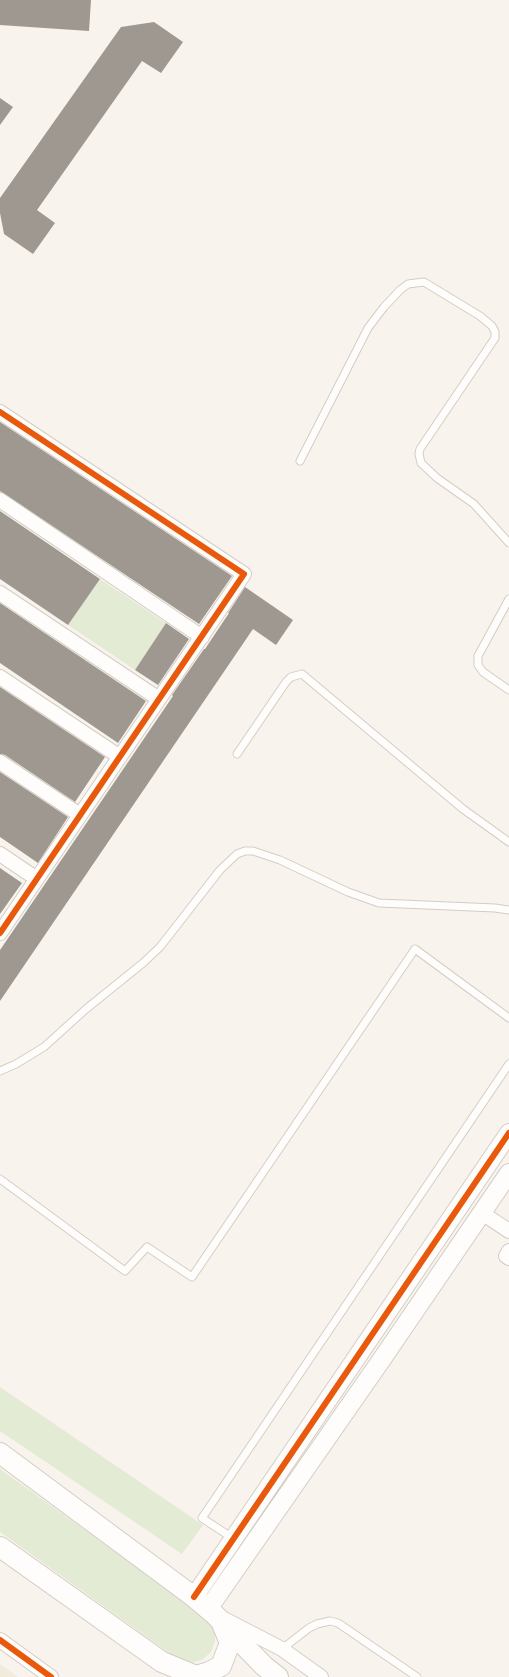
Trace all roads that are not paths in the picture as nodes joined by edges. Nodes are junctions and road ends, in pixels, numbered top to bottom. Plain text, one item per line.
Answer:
1 (0, 412) edge
2 (300, 461) dead end
3 (0, 500) edge
4 (509, 543) edge
5 (0, 593) edge
6 (509, 599) edge
7 (202, 637) junction
8 (0, 677) edge
9 (509, 690) edge
10 (159, 699) junction
11 (237, 754) dead end
12 (120, 757) junction
13 (0, 762) edge
14 (80, 815) junction
15 (509, 842) edge
16 (0, 854) edge
17 (37, 879) junction
18 (509, 910) edge
19 (0, 933) edge
20 (509, 1018) edge
21 (509, 1064) edge
22 (0, 1071) edge
23 (509, 1133) edge
24 (509, 1173) edge
25 (0, 1179) edge
26 (482, 1213) junction
27 (509, 1231) edge
28 (509, 1251) edge
29 (509, 1258) edge
30 (0, 1453) edge
31 (234, 1539) junction
32 (0, 1547) edge
33 (209, 1610) junction
34 (0, 1640) edge
35 (282, 1649) junction
36 (197, 1676) edge
37 (51, 1677) edge
38 (278, 1677) edge
39 (321, 1677) edge
40 (417, 1677) edge

1 - 7 street
2 - 4 lane
3 - 7 street
5 - 10 street
6 - 9 lane
7 - 10 street
8 - 12 street
10 - 12 street
11 - 15 lane
12 - 14 street
13 - 14 street
14 - 17 street
16 - 17 street
17 - 19 street
18 - 22 lane
20 - 25 lane
21 - 31 lane
23 - 31 street
24 - 26 street
26 - 27 street
26 - 33 street
28 - 29 street
30 - 33 main road
31 - 33 street
32 - 36 main road
33 - 35 street
33 - 36 main road
33 - 38 main road
34 - 37 street
35 - 39 street
35 - 40 lane

